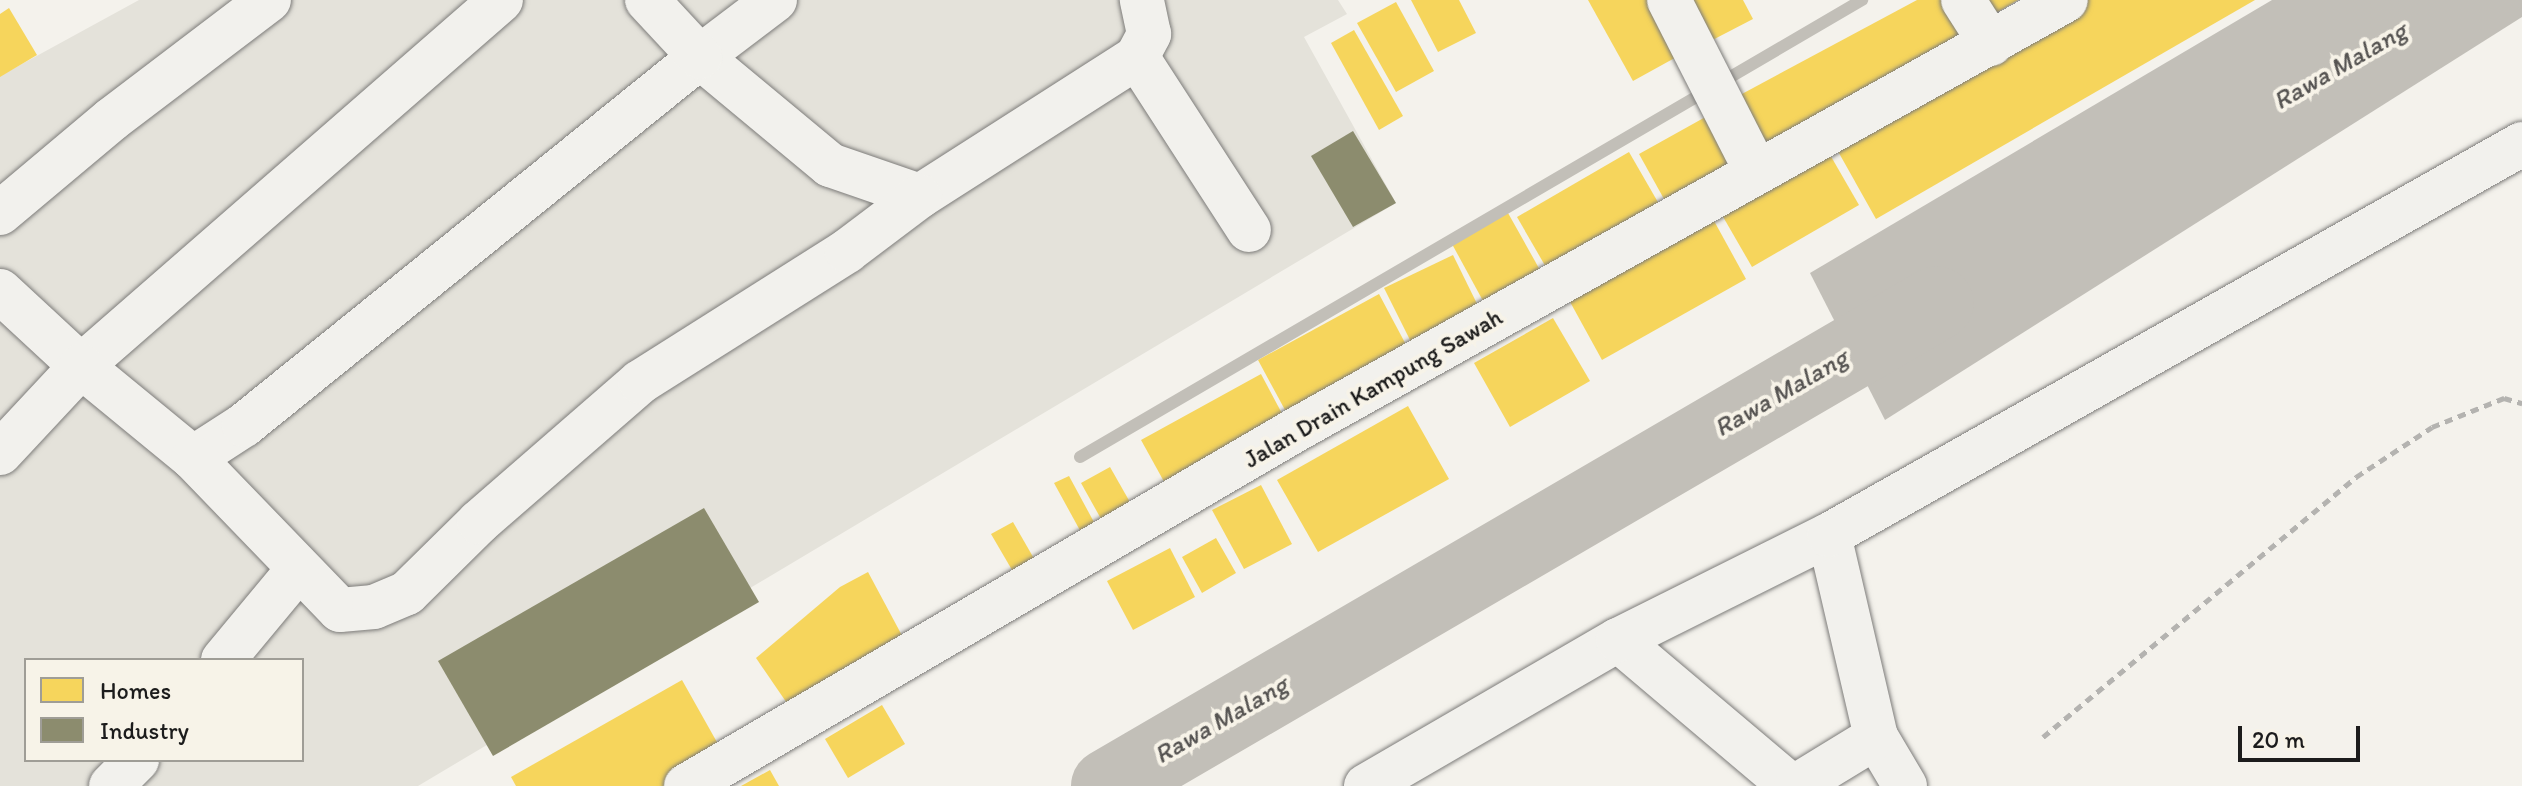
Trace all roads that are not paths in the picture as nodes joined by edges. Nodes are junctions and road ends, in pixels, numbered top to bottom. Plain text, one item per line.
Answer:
1 (269, 0) edge
2 (501, 0) edge
3 (647, 0) edge
4 (775, 0) edge
5 (1142, 0) edge
6 (1669, 0) edge
7 (1963, 0) edge
8 (2066, 0) edge
9 (1991, 44) junction
10 (700, 57) junction
11 (1137, 57) junction
12 (2522, 144) edge
13 (1756, 171) junction
14 (920, 196) junction
15 (0, 213) edge
16 (1249, 230) dead end
17 (0, 291) edge
18 (81, 366) junction
19 (0, 453) edge
20 (193, 458) junction
21 (1829, 535) junction
22 (297, 571) junction
23 (1618, 640) junction
24 (225, 658) edge
25 (1876, 737) junction
26 (135, 762) edge
27 (111, 786) edge
28 (686, 786) edge
29 (1366, 786) edge
30 (1794, 786) edge
31 (1905, 786) edge

1 - 15 street
2 - 18 street
3 - 10 street
4 - 10 street
5 - 11 street
6 - 13 street
7 - 9 street
8 - 9 street, Jalan Drain Kampung Sawah
9 - 13 street, Jalan Drain Kampung Sawah
10 - 14 street
10 - 20 street
11 - 14 street
11 - 16 street
12 - 21 street
13 - 28 street, Jalan Drain Kampung Sawah
14 - 22 street
17 - 18 street
18 - 19 street
18 - 20 street
20 - 22 street
21 - 23 street
21 - 25 street
22 - 24 street
23 - 29 street
23 - 30 street
25 - 30 street
25 - 31 street
26 - 27 street

